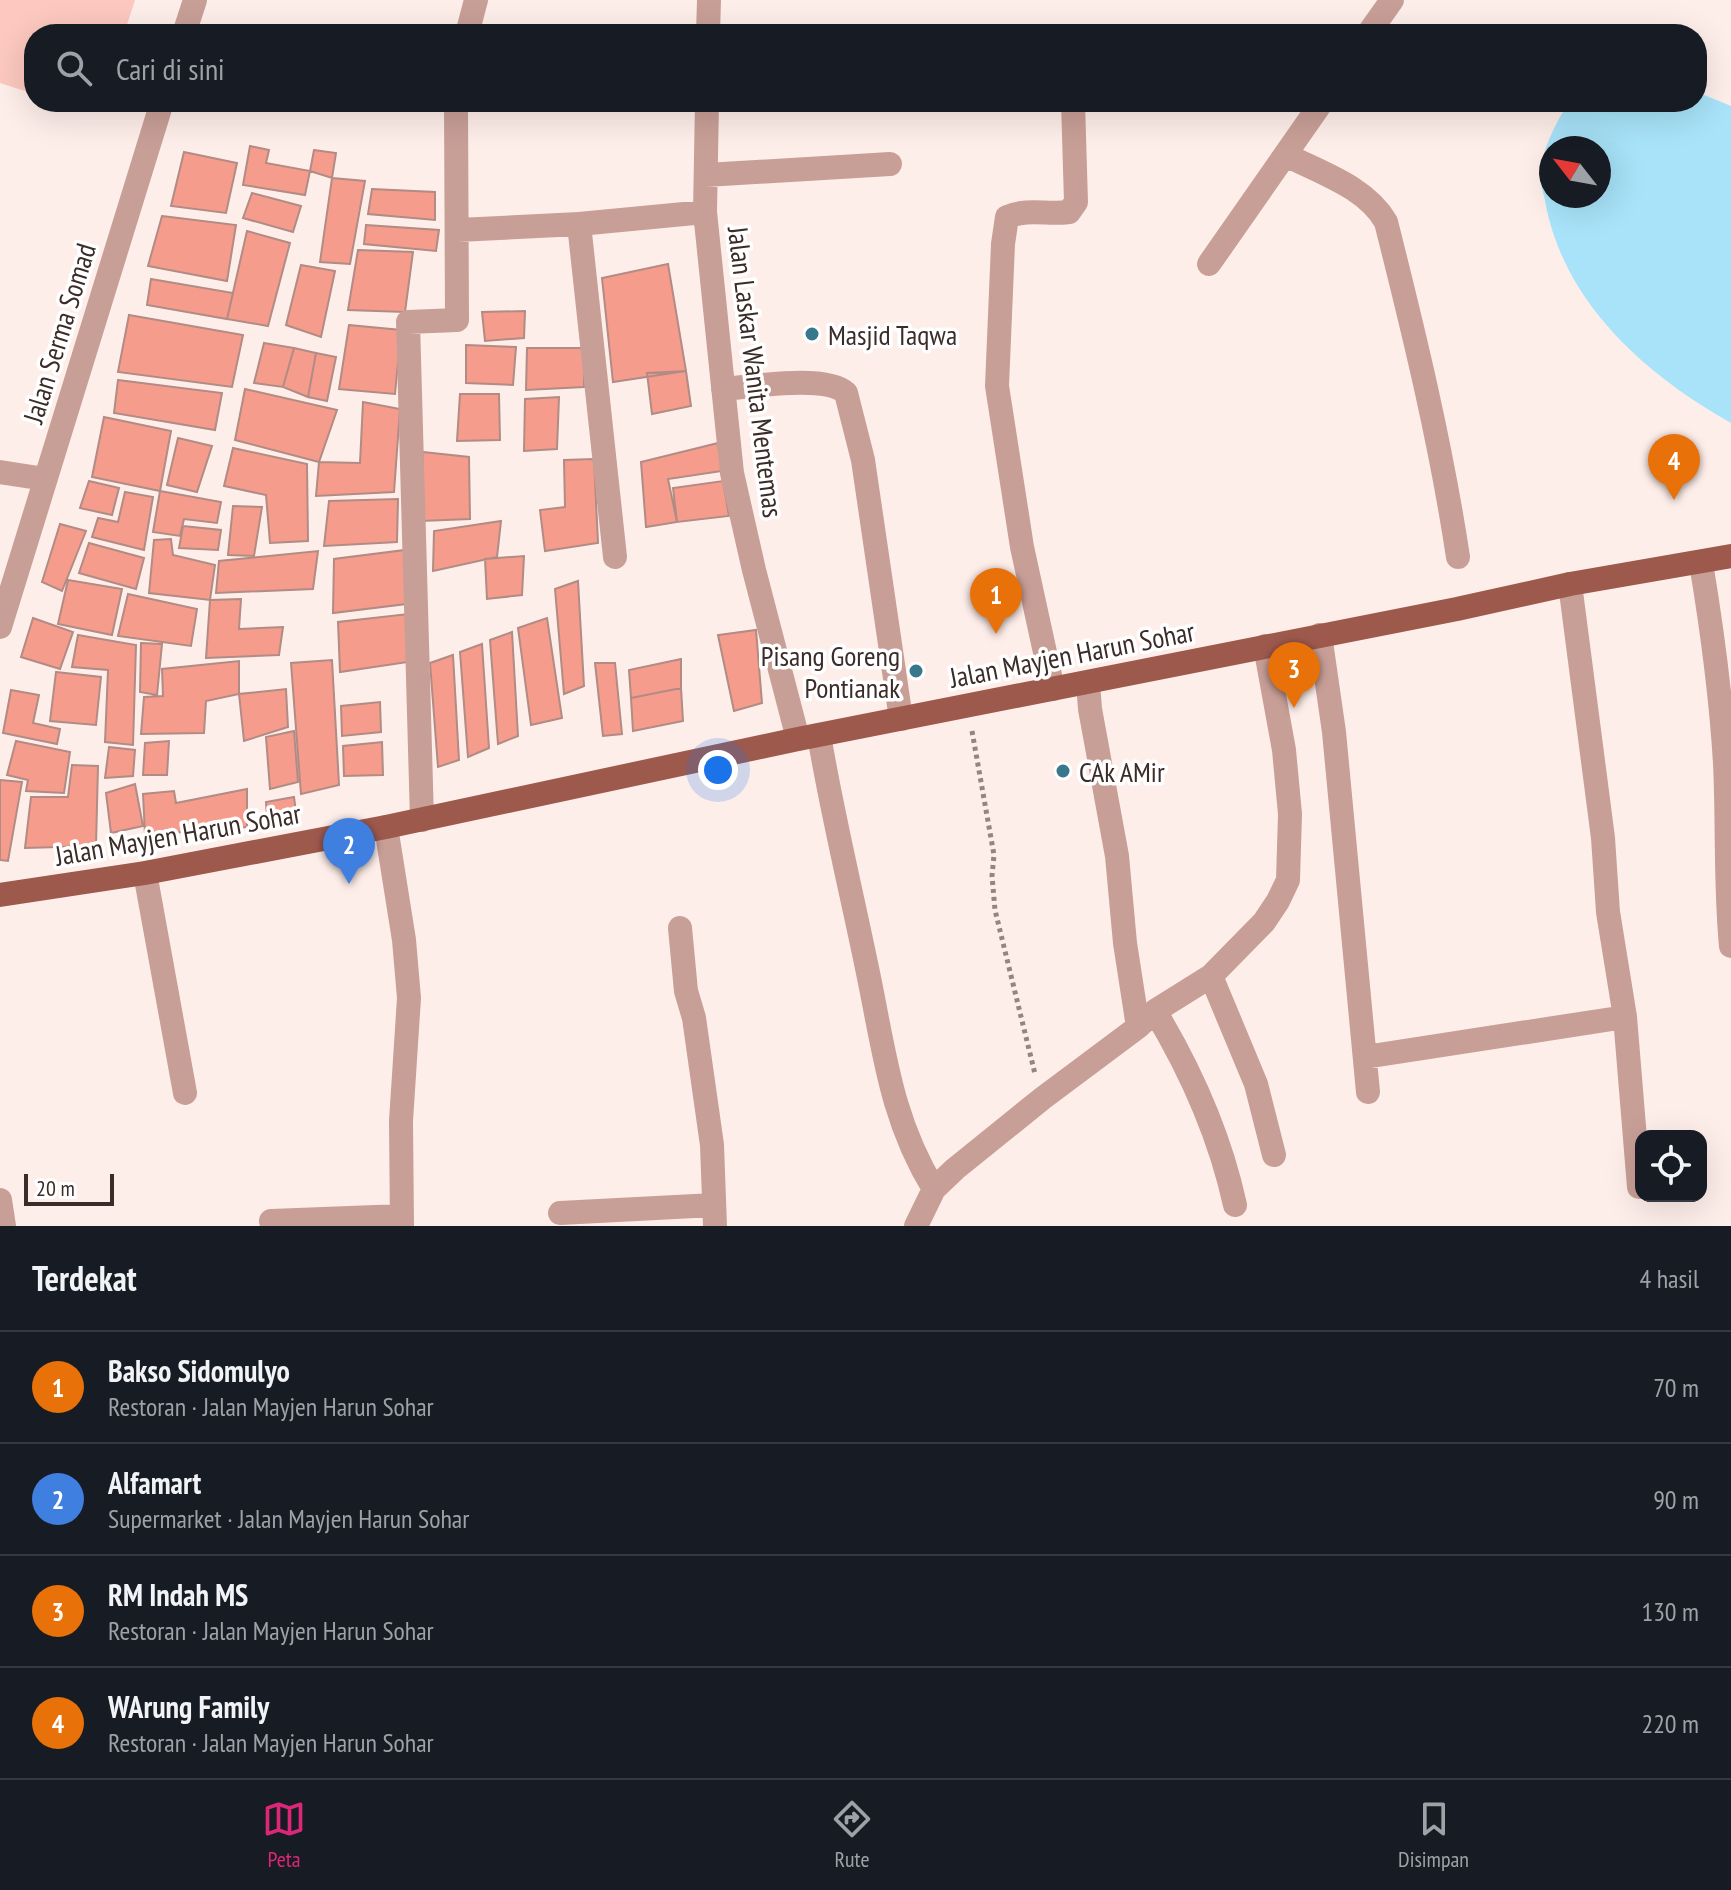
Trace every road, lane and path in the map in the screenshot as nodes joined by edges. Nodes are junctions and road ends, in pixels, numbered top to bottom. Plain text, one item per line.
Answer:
1 (195, 0) edge
2 (476, 0) edge
3 (709, 0) edge
4 (1392, 0) edge
5 (187, 24) edge
6 (470, 24) edge
7 (708, 24) edge
8 (1375, 24) edge
9 (159, 112) edge
10 (456, 112) edge
11 (707, 112) edge
12 (1073, 112) edge
13 (1315, 112) edge
14 (1286, 155) junction
15 (890, 164) dead end
16 (706, 175) junction
17 (705, 212) junction
18 (579, 224) junction
19 (458, 230) junction
20 (1209, 264) dead end
21 (723, 389) junction
22 (0, 472) edge
23 (45, 479) junction
24 (1731, 556) edge
25 (615, 557) dead end
26 (1458, 557) dead end
27 (1701, 563) junction
28 (1570, 584) junction
29 (0, 627) edge
30 (1320, 635) junction
31 (1265, 646) junction
32 (1088, 683) junction
33 (1053, 689) junction
34 (967, 705) junction
35 (901, 719) junction
36 (809, 737) junction
37 (422, 820) junction
38 (386, 827) junction
39 (145, 873) junction
40 (0, 895) edge
41 (680, 928) dead end
42 (1731, 946) edge
43 (1211, 976) junction
44 (1625, 1017) junction
45 (1146, 1019) junction
46 (1365, 1057) junction
47 (1368, 1092) dead end
48 (185, 1093) dead end
49 (1043, 1098) junction
50 (1635, 1138) edge
51 (1274, 1155) dead end
52 (934, 1189) junction
53 (0, 1200) edge
54 (1235, 1205) dead end
55 (560, 1213) dead end
56 (714, 1216) edge
57 (271, 1221) dead end
58 (402, 1221) edge
59 (4, 1226) edge
60 (916, 1226) edge

1 - 5 street
2 - 6 street
3 - 7 street
4 - 8 street
9 - 23 street, Jalan Serma Somad
10 - 19 street
11 - 16 street, Jalan Laskar Wanita Mentemas
12 - 33 street
13 - 14 street
14 - 20 street
14 - 26 street
15 - 16 street
16 - 17 street, Jalan Laskar Wanita Mentemas
17 - 18 street
17 - 21 street, Jalan Laskar Wanita Mentemas
18 - 19 street
18 - 25 street
19 - 37 street
21 - 35 street
21 - 36 street, Jalan Laskar Wanita Mentemas
22 - 23 street
23 - 29 street, Jalan Serma Somad
24 - 27 main road, Jalan Mayjen Harun Sohar
27 - 28 main road, Jalan Mayjen Harun Sohar
27 - 42 street
28 - 30 main road, Jalan Mayjen Harun Sohar
28 - 44 street
30 - 31 main road, Jalan Mayjen Harun Sohar
30 - 46 street
31 - 32 main road, Jalan Mayjen Harun Sohar
31 - 43 street
32 - 33 main road, Jalan Mayjen Harun Sohar
32 - 45 street
33 - 34 main road, Jalan Mayjen Harun Sohar
34 - 35 main road, Jalan Mayjen Harun Sohar
34 - 49 path
35 - 36 main road, Jalan Mayjen Harun Sohar
36 - 37 main road, Jalan Mayjen Harun Sohar
36 - 52 street, Jalan Laskar Wanita Mentemas
37 - 38 main road, Jalan Mayjen Harun Sohar
38 - 39 main road, Jalan Mayjen Harun Sohar
38 - 58 street
39 - 40 main road, Jalan Mayjen Harun Sohar
39 - 48 street
41 - 56 street
43 - 45 street
43 - 51 street
44 - 46 street
44 - 50 street
45 - 49 street
45 - 54 street
46 - 47 street
49 - 52 street
52 - 60 street
53 - 59 street
55 - 56 street
57 - 58 street

